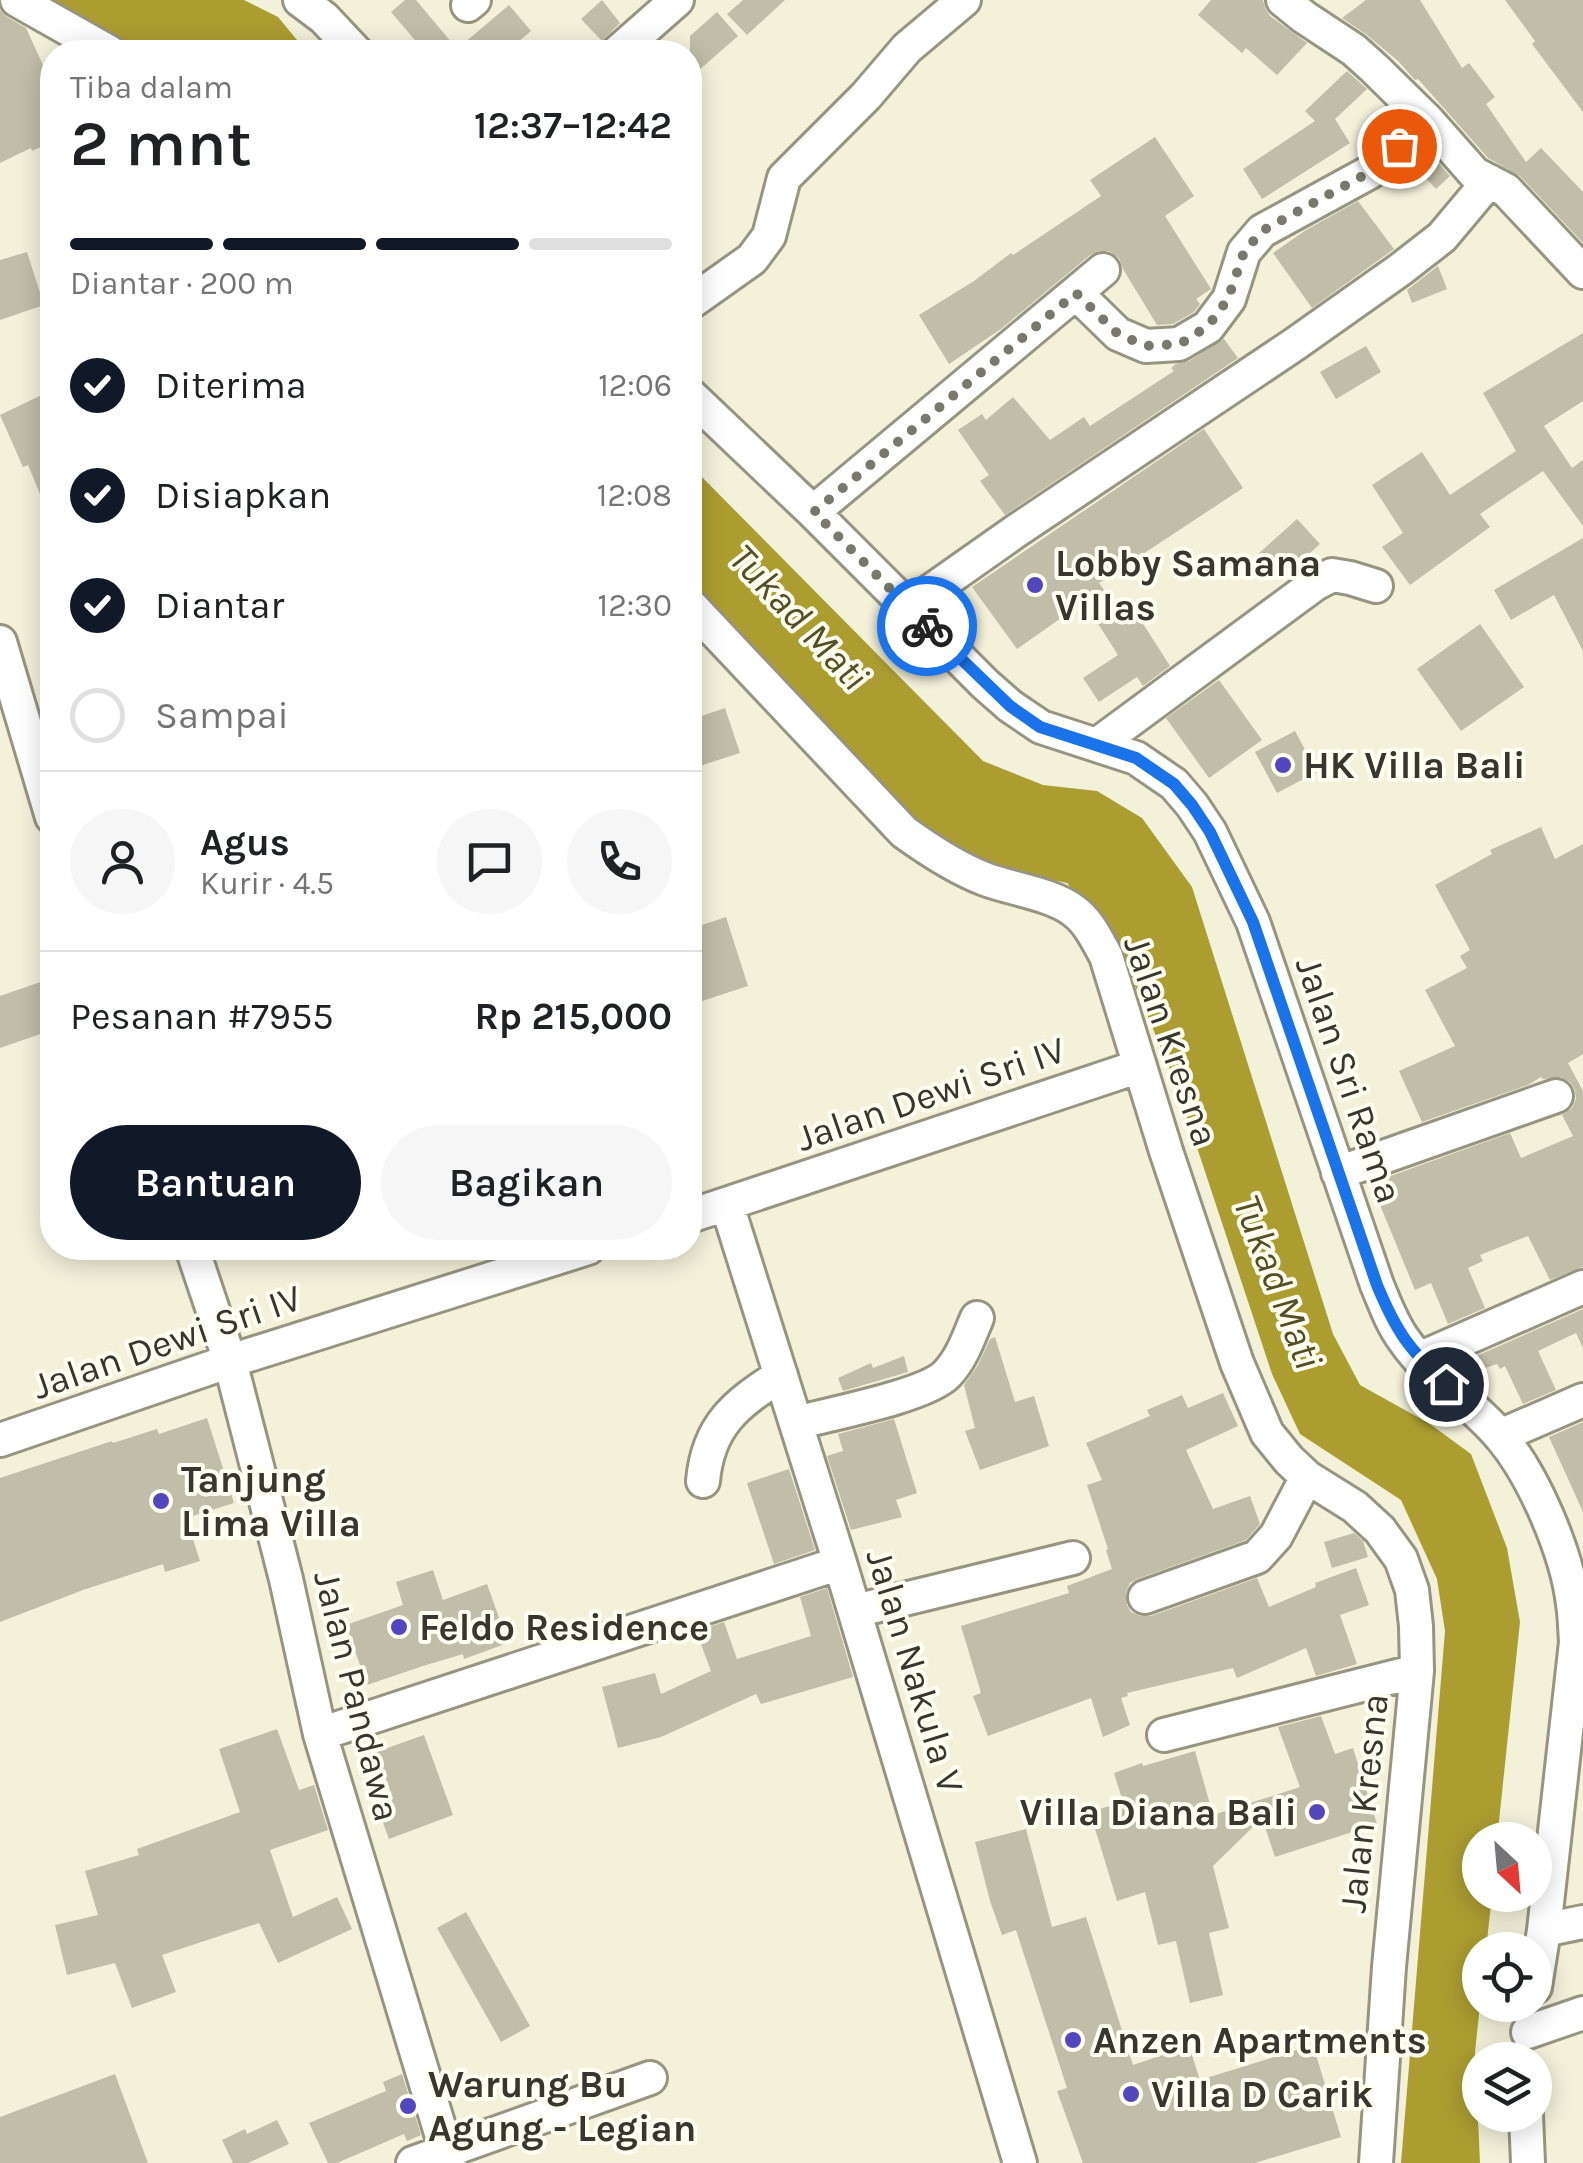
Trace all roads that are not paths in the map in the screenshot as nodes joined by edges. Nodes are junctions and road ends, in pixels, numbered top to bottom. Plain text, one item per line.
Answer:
1 (17, 0) edge
2 (300, 0) edge
3 (677, 0) edge
4 (964, 0) edge
5 (1283, 0) edge
6 (88, 40) edge
7 (345, 40) edge
8 (632, 40) edge
9 (1428, 121) junction
10 (1489, 181) junction
11 (1103, 270) dead end
12 (1582, 270) edge
13 (1076, 293) junction
14 (702, 294) edge
15 (702, 406) edge
16 (814, 512) junction
17 (1376, 586) dead end
18 (908, 608) junction
19 (702, 618) edge
20 (0, 642) edge
21 (1098, 744) junction
22 (40, 753) edge
23 (1140, 1066) junction
24 (1556, 1096) dead end
25 (1338, 1173) junction
26 (727, 1205) junction
27 (702, 1212) edge
28 (196, 1260) edge
29 (550, 1260) edge
30 (1583, 1287) edge
31 (976, 1318) dead end
32 (1419, 1359) junction
33 (230, 1361) junction
34 (781, 1376) junction
35 (1583, 1400) edge
36 (796, 1423) junction
37 (1500, 1436) junction
38 (0, 1440) edge
39 (1307, 1476) junction
40 (703, 1481) dead end
41 (1073, 1558) dead end
42 (840, 1563) junction
43 (1145, 1597) dead end
44 (854, 1610) junction
45 (1417, 1671) junction
46 (320, 1734) junction
47 (1164, 1734) dead end
48 (1583, 1922) edge
49 (1544, 1930) joint
50 (1583, 2013) edge
51 (1529, 2032) edge
52 (650, 2078) dead end
53 (1527, 2132) edge
54 (448, 2157) edge
55 (414, 2163) edge
56 (1020, 2163) edge
57 (1376, 2163) edge
58 (1528, 2163) edge

1 - 6 street
2 - 7 street
3 - 8 street
4 - 14 street
5 - 9 street
9 - 10 street
9 - 13 street
10 - 12 street
10 - 18 street
11 - 13 street
13 - 16 street
15 - 16 street, Jalan Sri Rama
16 - 18 street, Jalan Sri Rama
17 - 21 street
18 - 21 street, Jalan Sri Rama
19 - 23 street, Jalan Kresna
20 - 22 street
21 - 25 street, Jalan Sri Rama
23 - 26 street, Jalan Dewi Sri IV
23 - 39 street, Jalan Kresna
24 - 25 street
25 - 32 street, Jalan Sri Rama
26 - 27 street, Jalan Dewi Sri IV
26 - 34 street, Jalan Nakula V
28 - 33 street, Jalan Pandawa
29 - 33 street, Jalan Dewi Sri IV
30 - 32 street
31 - 36 street
32 - 37 street, Jalan Sri Rama
33 - 38 street, Jalan Dewi Sri IV
33 - 46 street, Jalan Pandawa
34 - 36 street, Jalan Nakula V
34 - 40 street
35 - 37 street
36 - 42 street, Jalan Nakula V
37 - 49 street, Jalan Sri Rama
39 - 43 street
39 - 45 street, Jalan Kresna
41 - 44 street
42 - 44 street, Jalan Nakula V
42 - 46 street
44 - 56 street, Jalan Nakula V
45 - 47 street
45 - 57 street, Jalan Kresna
46 - 54 street, Jalan Pandawa
48 - 49 street
50 - 51 street
52 - 54 street
53 - 58 street
54 - 55 street

